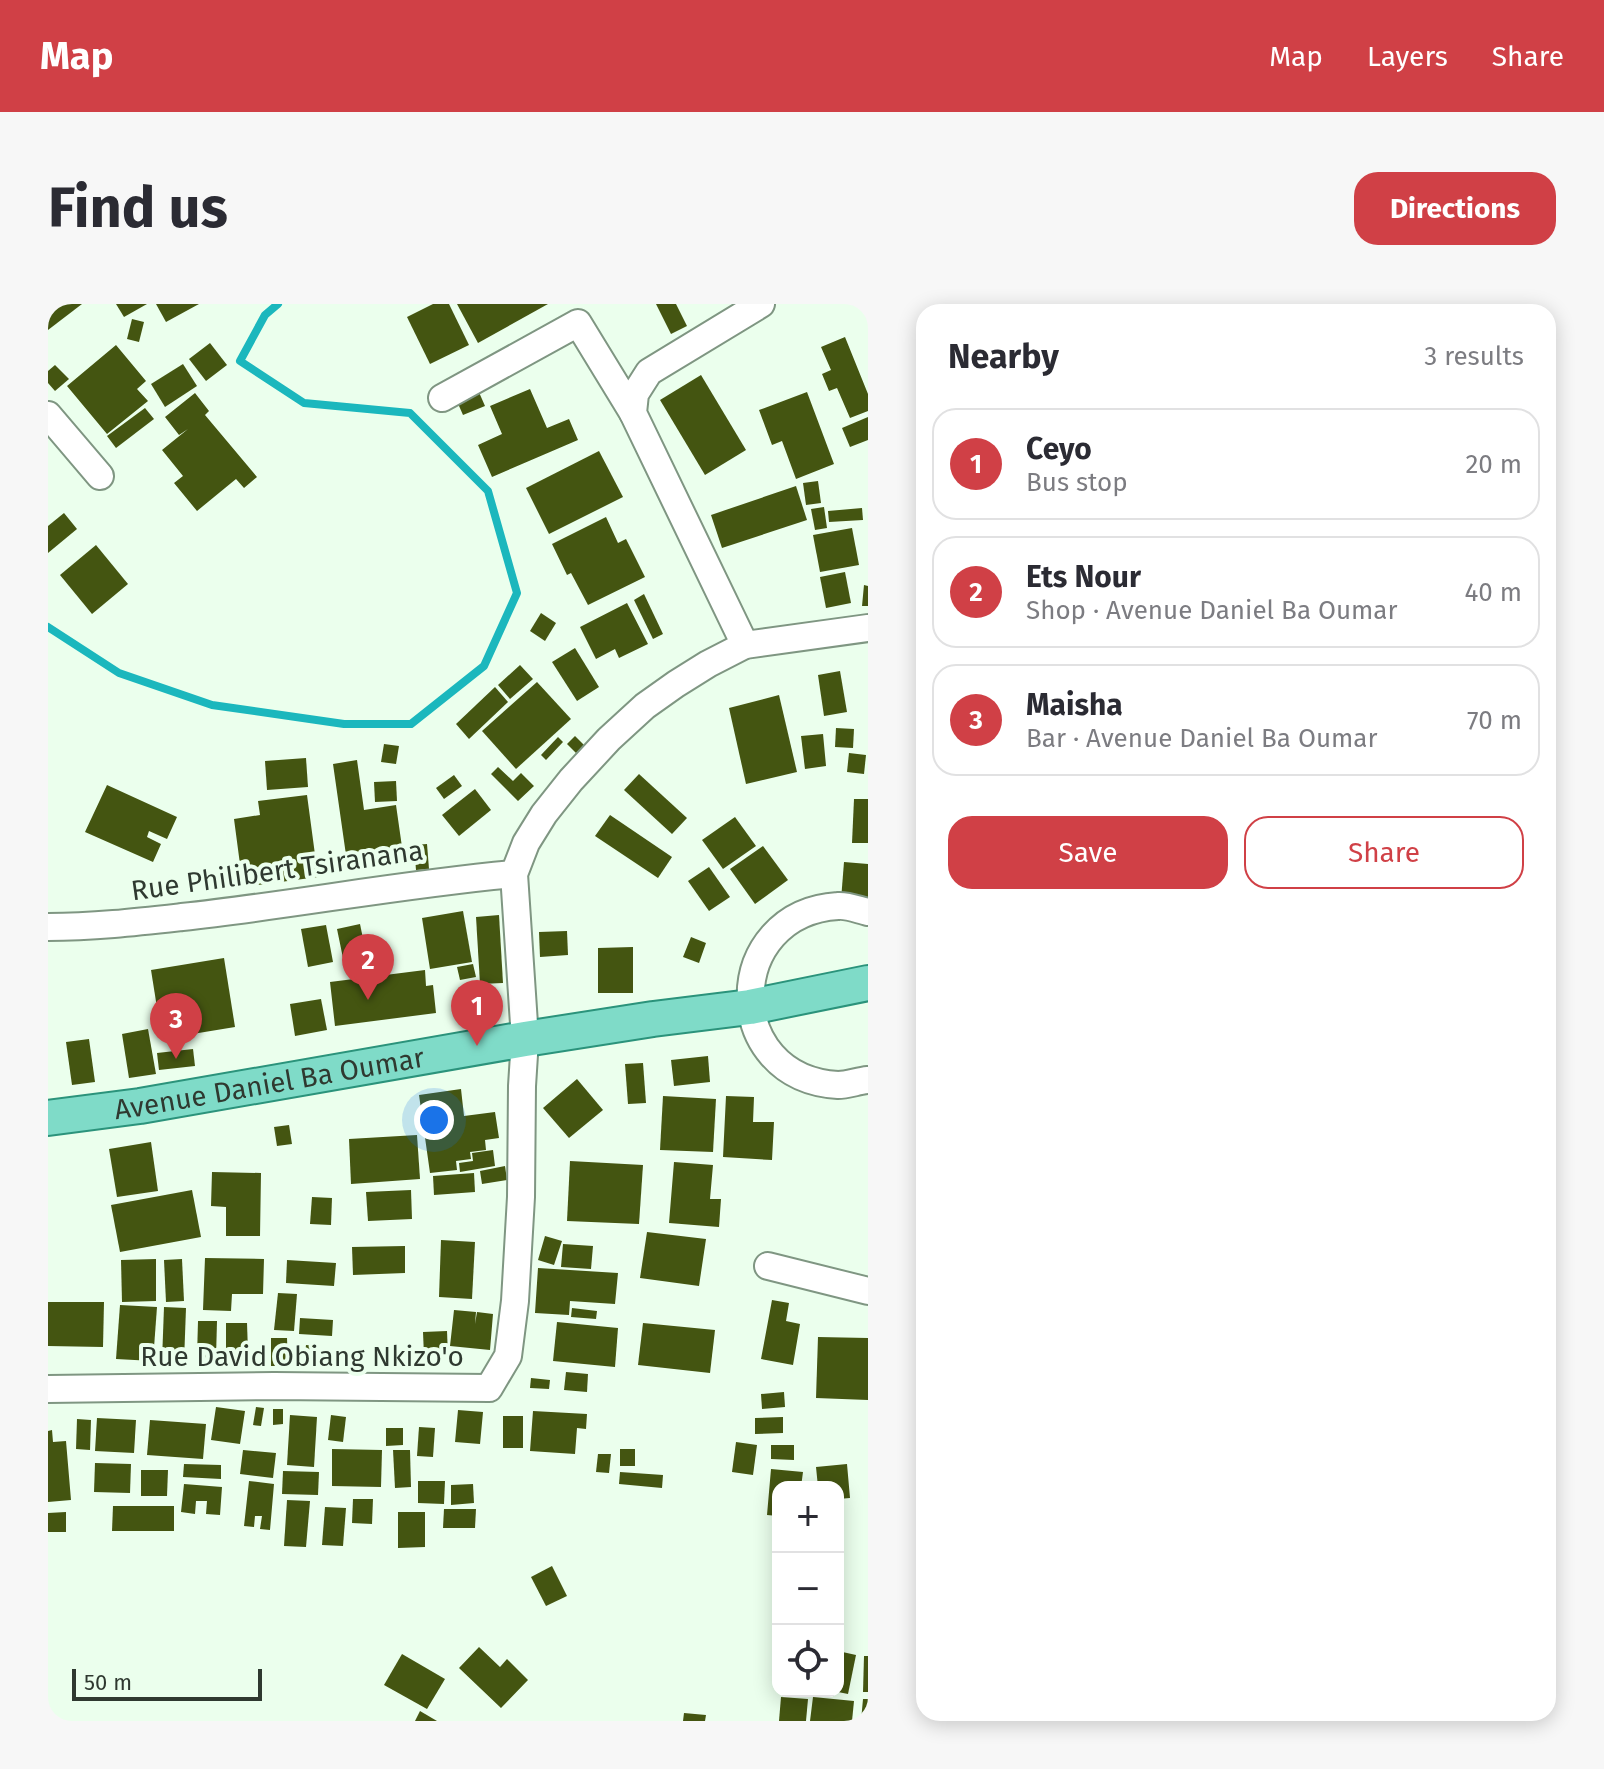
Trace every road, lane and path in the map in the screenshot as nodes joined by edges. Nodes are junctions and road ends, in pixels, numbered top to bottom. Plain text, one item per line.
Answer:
1 (761, 304) edge
2 (442, 398) dead end
3 (633, 413) junction
4 (48, 415) edge
5 (100, 476) dead end
6 (868, 628) edge
7 (745, 645) junction
8 (514, 874) junction
9 (868, 912) edge
10 (48, 927) edge
11 (868, 983) edge
12 (750, 1007) junction
13 (525, 1039) junction
14 (868, 1080) edge
15 (48, 1118) edge
16 (768, 1266) dead end
17 (868, 1291) edge
18 (48, 1389) edge

1 - 3 street
2 - 3 street
3 - 7 street
4 - 5 street
6 - 7 street
7 - 8 street
8 - 10 street, Rue Philibert Tsiranana
8 - 13 street
9 - 12 street
11 - 12 main road, Avenue Daniel Ba Oumar
12 - 13 main road, Avenue Daniel Ba Oumar
12 - 14 street
13 - 15 main road, Avenue Daniel Ba Oumar
13 - 18 street, Rue David Obiang Nkizo'o
16 - 17 street

